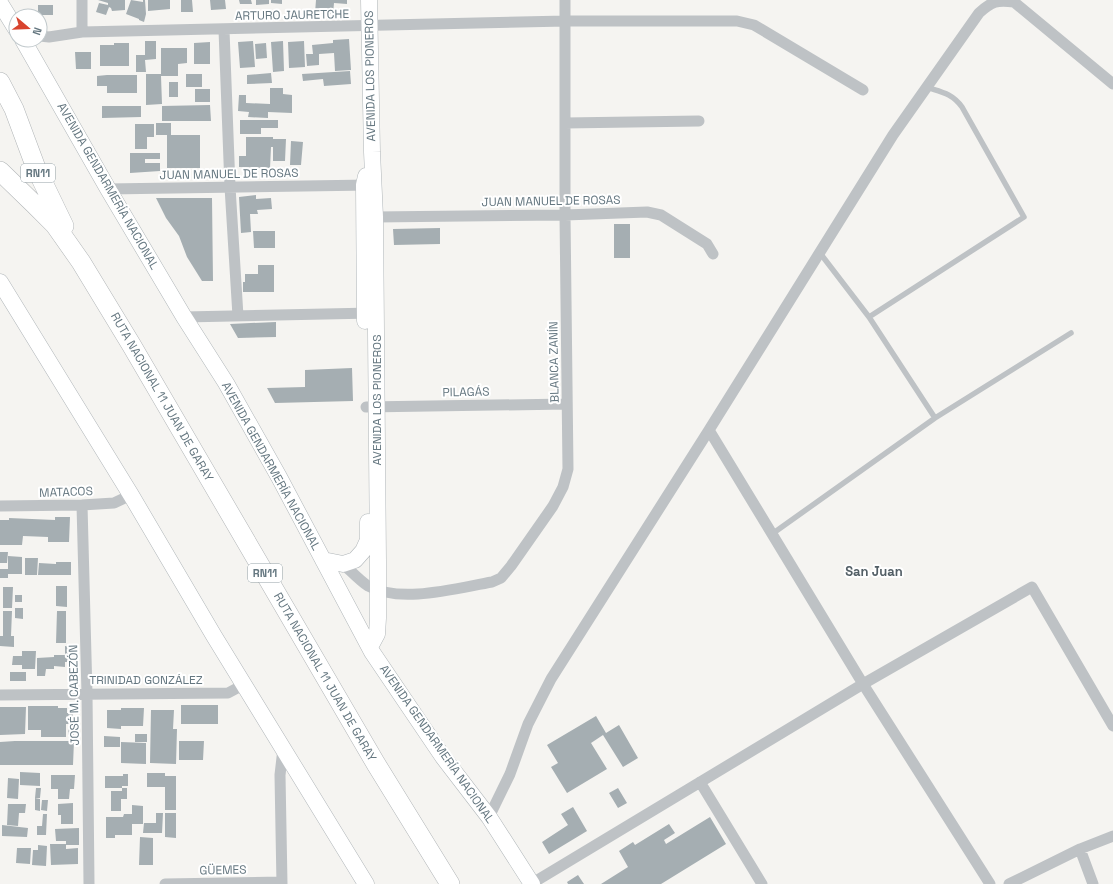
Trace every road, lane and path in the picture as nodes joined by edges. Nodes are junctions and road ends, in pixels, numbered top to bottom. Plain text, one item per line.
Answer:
1 (82, 0) edge
2 (369, 0) edge
3 (565, 0) edge
4 (0, 3) edge
5 (8, 16) edge
6 (566, 21) junction
7 (369, 26) junction
8 (224, 30) junction
9 (82, 32) junction
10 (48, 37) edge
11 (28, 48) edge
12 (0, 82) edge
13 (1113, 84) edge
14 (926, 87) junction
15 (863, 90) dead end
16 (699, 121) dead end
17 (566, 124) junction
18 (0, 171) edge
19 (369, 185) junction
20 (230, 187) junction
21 (108, 189) junction
22 (565, 215) junction
23 (375, 217) junction
24 (820, 253) junction
25 (713, 254) dead end
26 (81, 262) junction
27 (0, 282) edge
28 (371, 313) junction
29 (238, 316) junction
30 (869, 316) junction
31 (184, 317) junction
32 (1070, 333) dead end
33 (567, 404) junction
34 (372, 406) junction
35 (935, 418) junction
36 (709, 430) junction
37 (131, 494) junction
38 (82, 505) junction
39 (0, 506) edge
40 (772, 534) junction
41 (323, 560) junction
42 (343, 564) junction
43 (378, 590) junction
44 (370, 648) junction
45 (243, 684) junction
46 (863, 684) junction
47 (87, 694) junction
48 (0, 695) edge
49 (1113, 726) edge
50 (283, 749) junction
51 (700, 782) junction
52 (488, 817) junction
53 (1113, 836) edge
54 (1080, 848) junction
55 (282, 883) edge
56 (89, 884) edge
57 (165, 884) edge
58 (366, 884) edge
59 (450, 884) edge
60 (532, 884) edge
61 (762, 884) edge
62 (990, 884) edge
63 (1009, 884) edge
64 (1093, 884) edge

1 - 9 street
2 - 7 main road, AVENIDA LOS PIONEROS
3 - 6 street, BLANCA ZANÍN
4 - 5 main road
6 - 7 street, ARTURO JAURETCHE
6 - 15 street, ARTURO JAURETCHE
6 - 17 street, BLANCA ZANÍN
7 - 8 street, ARTURO JAURETCHE
7 - 19 main road, AVENIDA LOS PIONEROS
8 - 9 street, ARTURO JAURETCHE
8 - 20 street
9 - 10 street, ARTURO JAURETCHE
11 - 21 main road, AVENIDA GENDARMERÍA NACIONAL
12 - 26 highway, RUTA NACIONAL 11 JUAN DE GARAY / RN11
13 - 14 street
14 - 24 street
14 - 30 lane
16 - 17 street
17 - 22 street, BLANCA ZANÍN
18 - 26 highway, RUTA NACIONAL 11 JUAN DE GARAY / RN11
19 - 20 street, JUAN MANUEL DE ROSAS
19 - 23 main road, AVENIDA LOS PIONEROS
19 - 28 main road, AVENIDA LOS PIONEROS
20 - 21 street, JUAN MANUEL DE ROSAS
20 - 29 street
21 - 31 main road, AVENIDA GENDARMERÍA NACIONAL
22 - 23 street, JUAN MANUEL DE ROSAS
22 - 25 street, JUAN MANUEL DE ROSAS
22 - 33 street, BLANCA ZANÍN
23 - 28 main road, AVENIDA LOS PIONEROS
24 - 30 lane
24 - 36 street
26 - 59 highway, RUTA NACIONAL 11 JUAN DE GARAY / RN11
27 - 37 main road
28 - 29 street
28 - 34 main road, AVENIDA LOS PIONEROS
29 - 31 street
30 - 35 lane
31 - 41 main road, AVENIDA GENDARMERÍA NACIONAL
32 - 35 lane
33 - 34 street, PILAGÁS
33 - 43 street, BLANCA ZANÍN
34 - 42 main road, AVENIDA LOS PIONEROS
34 - 43 main road, AVENIDA LOS PIONEROS
35 - 40 lane
36 - 40 street
36 - 52 street
37 - 38 street, MATACOS
37 - 45 main road
38 - 39 street, MATACOS
38 - 47 street, JOSÉ M. CABEZÓN
40 - 46 street
41 - 42 main road
41 - 44 main road, AVENIDA GENDARMERÍA NACIONAL
42 - 43 street, BLANCA ZANÍN
43 - 44 main road, AVENIDA LOS PIONEROS
44 - 52 main road, AVENIDA GENDARMERÍA NACIONAL
45 - 47 street, TRINIDAD GONZÁLEZ
45 - 50 main road
46 - 49 street
46 - 51 street
46 - 62 street
47 - 48 street, TRINIDAD GONZÁLEZ
47 - 56 street, JOSÉ M. CABEZÓN
50 - 55 street
50 - 58 main road
51 - 60 street
51 - 61 street
52 - 60 main road, AVENIDA GENDARMERÍA NACIONAL
53 - 54 street
54 - 63 street
54 - 64 street
55 - 57 street, GÜEMES

